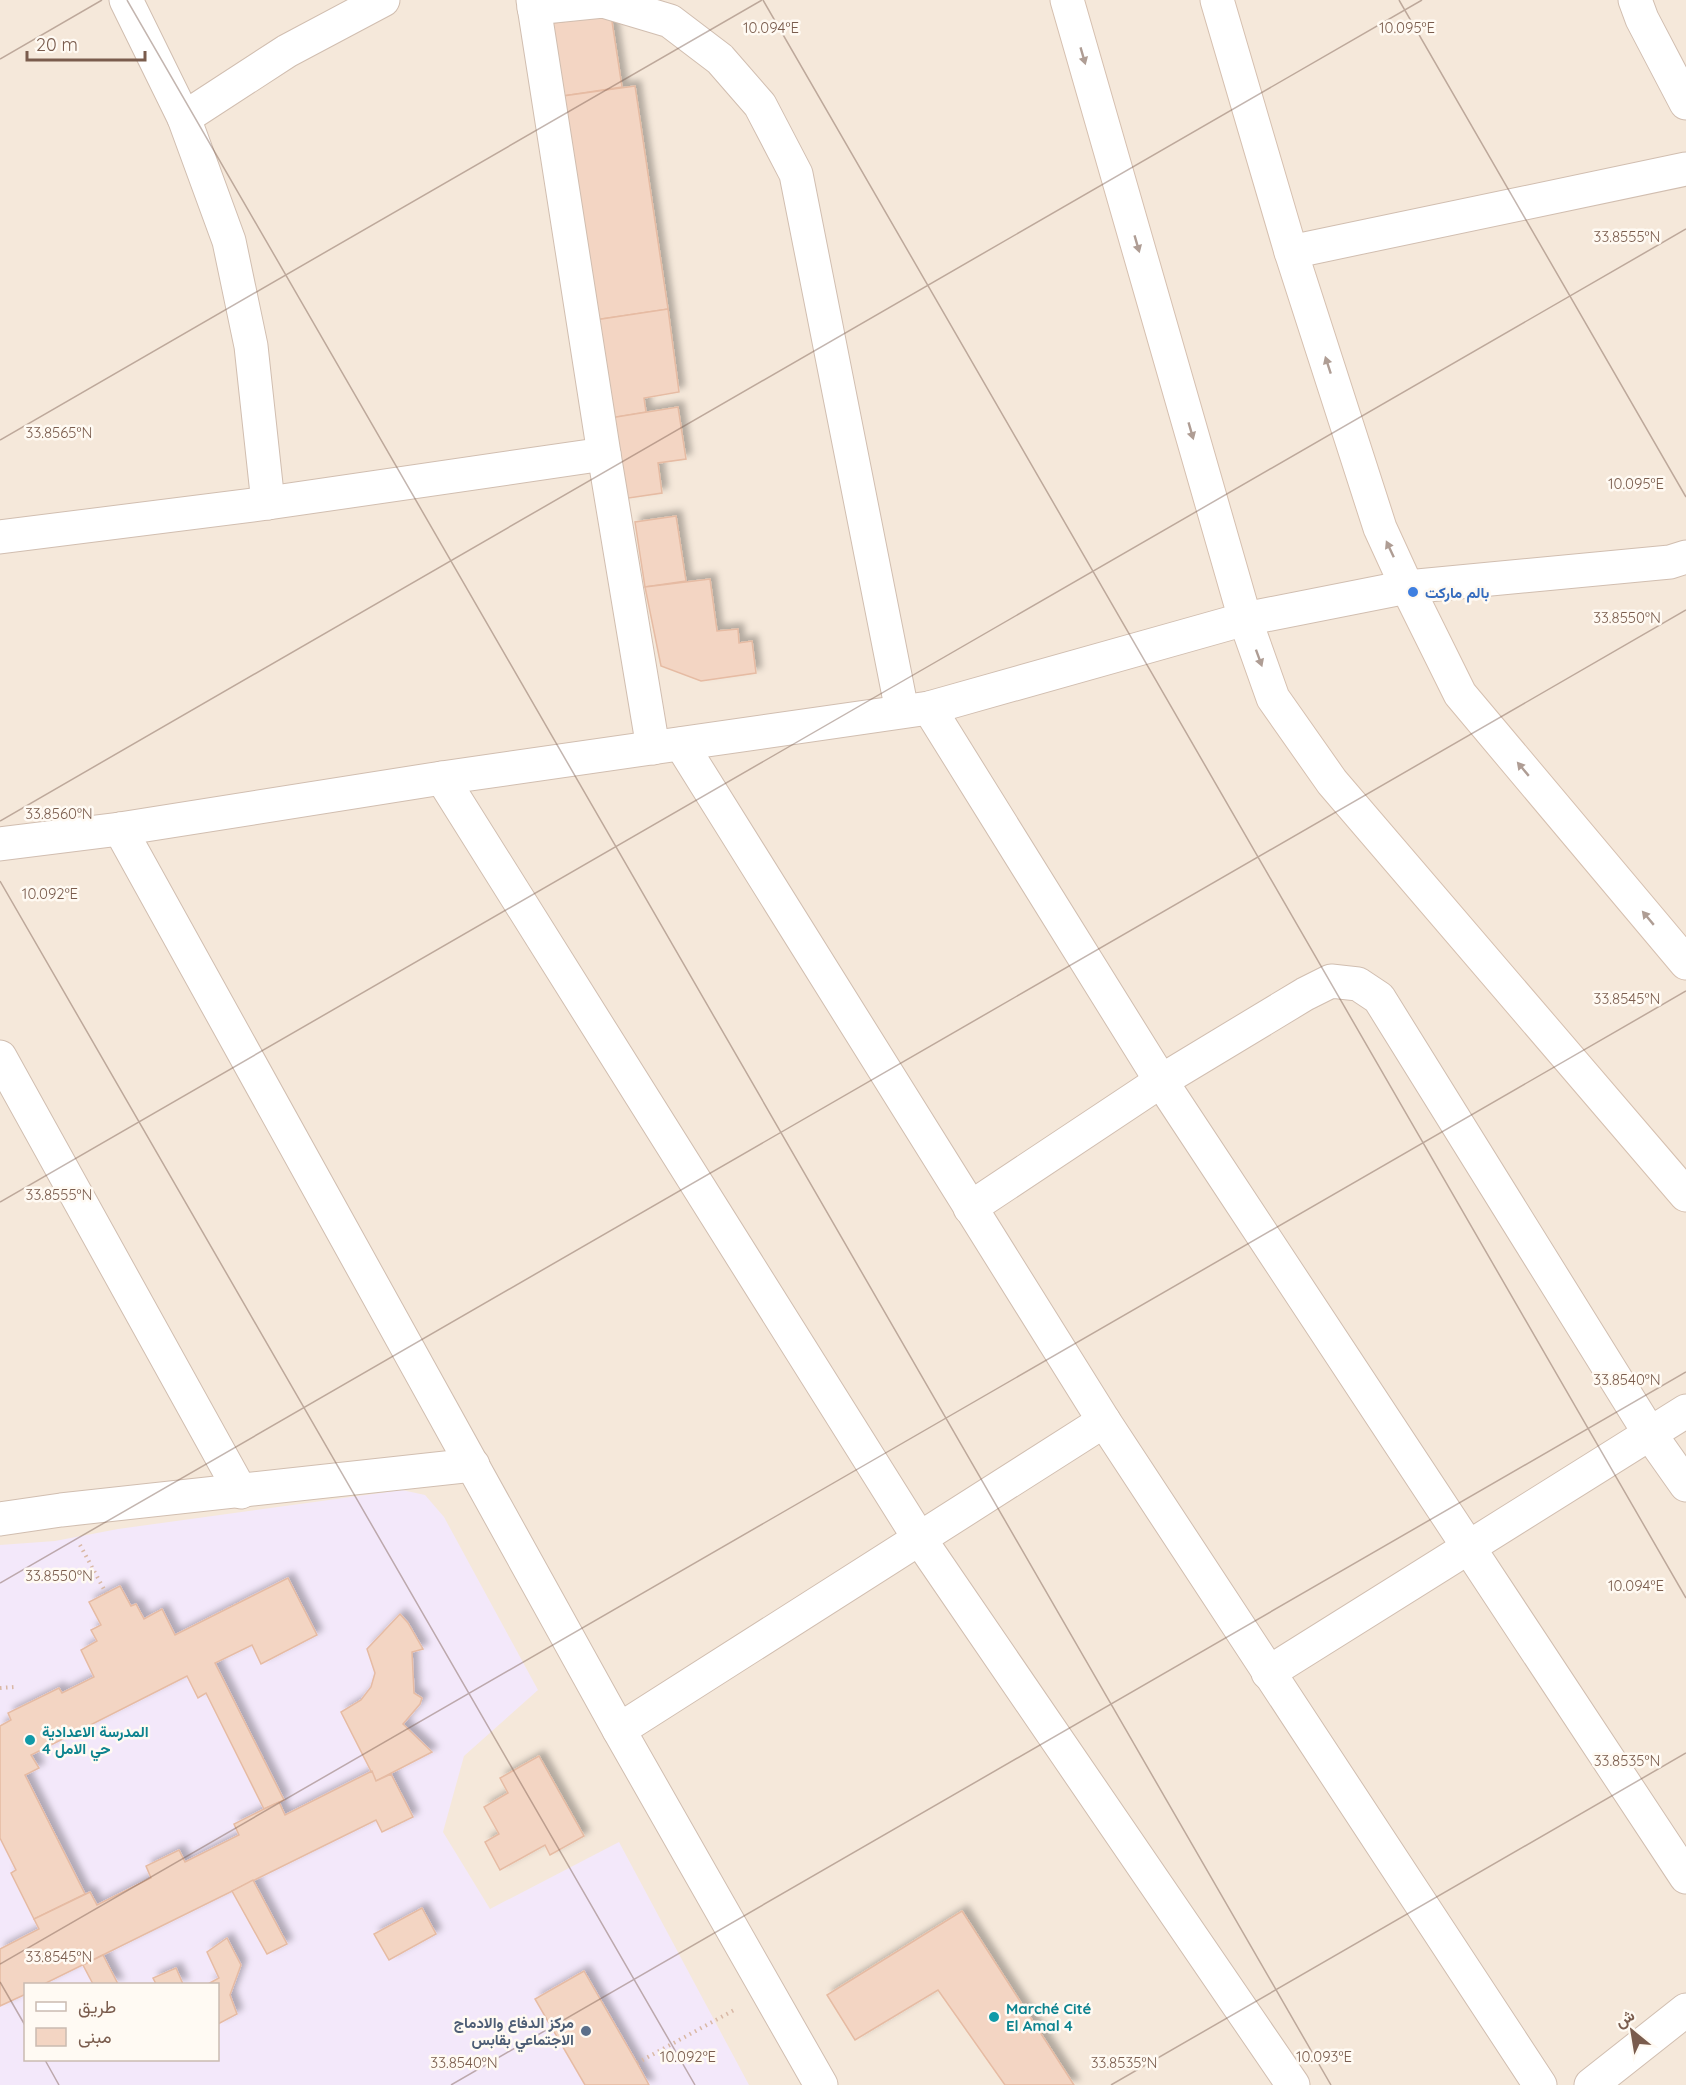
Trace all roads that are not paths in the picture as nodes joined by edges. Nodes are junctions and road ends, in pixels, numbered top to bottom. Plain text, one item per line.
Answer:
1 (126, 0) edge
2 (383, 0) edge
3 (1067, 0) edge
4 (1217, 0) edge
5 (1635, 0) edge
6 (534, 4) edge
7 (1686, 103) edge
8 (184, 118) junction
9 (1686, 169) edge
10 (1291, 252) junction
11 (604, 454) junction
12 (268, 503) junction
13 (0, 537) edge
14 (1681, 566) edge
15 (1407, 587) junction
16 (1245, 619) junction
17 (915, 710) junction
18 (667, 746) junction
19 (442, 778) junction
20 (120, 829) junction
21 (0, 844) edge
22 (1686, 963) edge
23 (0, 1057) edge
24 (1161, 1081) junction
25 (1686, 1195) edge
26 (970, 1208) junction
27 (1686, 1411) edge
28 (1104, 1421) junction
29 (1650, 1434) junction
30 (473, 1465) junction
31 (1686, 1485) edge
32 (241, 1492) junction
33 (4, 1511) edge
34 (919, 1538) junction
35 (1469, 1548) junction
36 (1268, 1673) junction
37 (619, 1730) junction
38 (1686, 1877) edge
39 (1686, 2010) edge
40 (821, 2085) edge
41 (1293, 2085) edge
42 (1540, 2085) edge
43 (1591, 2085) edge

1 - 8 street
2 - 8 street
3 -> 16 street
4 - 10 street
5 - 7 street
6 - 11 street
6 - 17 street
8 - 12 street
9 - 10 street
15 -> 10 street
11 - 12 street
11 - 18 street
12 - 13 street
14 - 15 street
15 - 16 street
22 -> 15 street
16 - 17 street
16 -> 25 street
17 - 18 street
17 - 24 street
18 - 19 street
18 - 26 street
19 - 20 street
19 - 34 street
20 - 21 street
20 - 30 street
23 - 32 street
24 - 26 street
24 - 29 street
24 - 35 street
26 - 28 street
27 - 29 street
28 - 34 street
28 - 36 street
29 - 31 street
29 - 35 street
30 - 32 street
30 - 37 street
32 - 33 street
34 - 37 street
34 - 41 street
35 - 36 street
35 - 38 street
36 - 42 street
37 - 40 street
39 - 43 street

